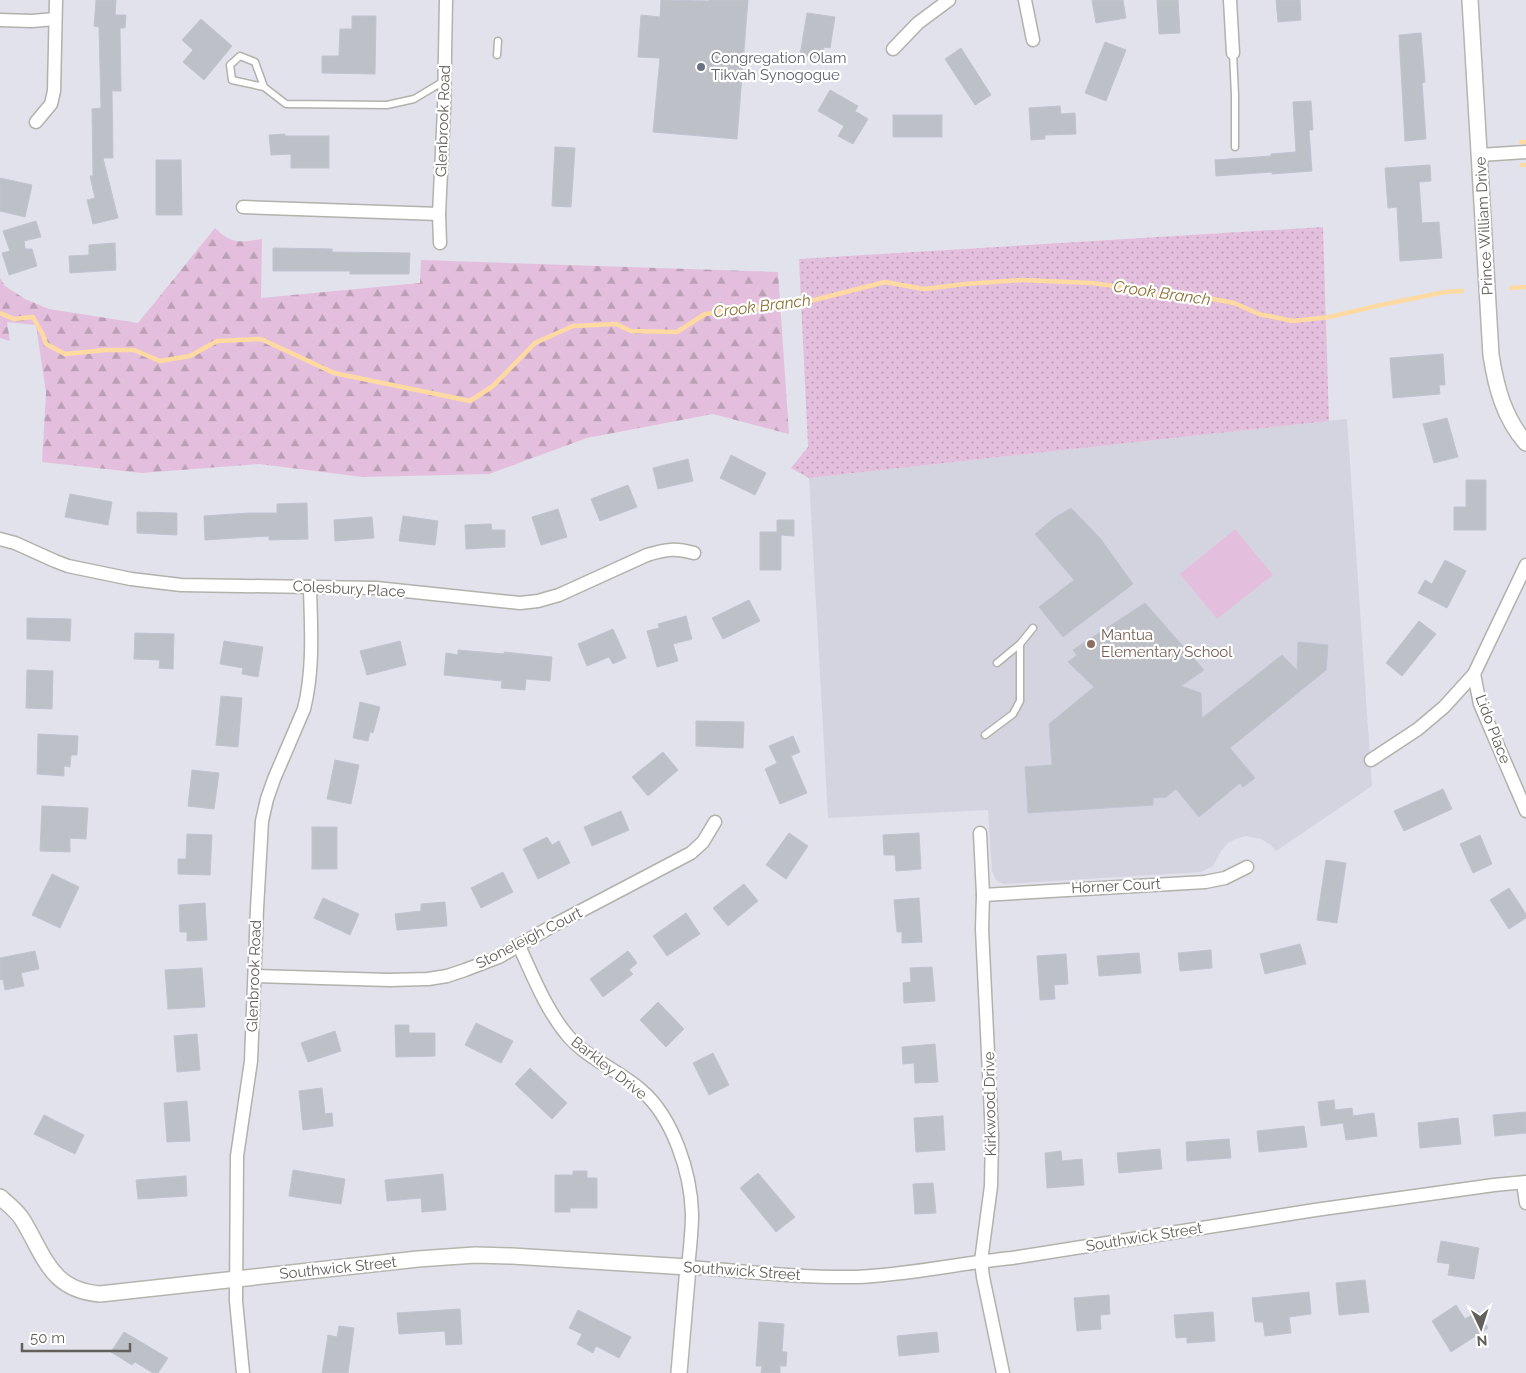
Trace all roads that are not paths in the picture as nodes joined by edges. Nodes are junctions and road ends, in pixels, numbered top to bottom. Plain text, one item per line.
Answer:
1 (56, 0) edge
2 (446, 0) edge
3 (949, 0) edge
4 (1025, 0) edge
5 (1230, 0) edge
6 (1470, 0) edge
7 (55, 19) junction
8 (0, 20) edge
9 (1033, 40) dead end
10 (498, 41) dead end
11 (893, 49) dead end
12 (1233, 53) joint
13 (497, 55) dead end
14 (445, 80) junction
15 (264, 87) junction
16 (36, 122) dead end
17 (1236, 147) dead end
18 (1526, 152) edge
19 (1480, 155) junction
20 (243, 207) dead end
21 (439, 214) junction
22 (440, 243) dead end
23 (1526, 443) edge
24 (0, 539) edge
25 (694, 553) dead end
26 (1526, 565) edge
27 (310, 587) junction
28 (1033, 628) dead end
29 (1020, 644) junction
30 (997, 663) dead end
31 (1474, 674) junction
32 (985, 735) dead end
33 (1372, 760) dead end
34 (1526, 811) edge
35 (715, 822) dead end
36 (980, 833) dead end
37 (1247, 867) dead end
38 (983, 895) junction
39 (519, 946) junction
40 (255, 976) junction
41 (1524, 1183) edge
42 (0, 1197) edge
43 (1526, 1203) edge
44 (981, 1261) junction
45 (688, 1267) junction
46 (236, 1280) junction
47 (243, 1373) edge
48 (679, 1373) edge
49 (1003, 1373) edge

1 - 7 street
2 - 14 street, Glenbrook Road
3 - 11 street
4 - 9 street
5 - 12 street
6 - 19 street, Prince William Drive
7 - 8 street
7 - 16 street
10 - 13 lane
12 - 17 lane
14 - 15 lane
14 - 21 street, Glenbrook Road
15 - 15 lane
18 - 19 street
19 - 23 street, Prince William Drive
20 - 21 street
21 - 22 street, Glenbrook Road
24 - 27 street, Colesbury Place
25 - 27 street, Colesbury Place
26 - 31 street
27 - 40 street, Glenbrook Road
28 - 29 lane
29 - 30 lane
29 - 32 lane
31 - 33 street
31 - 34 street, Lido Place
35 - 39 street, Stoneleigh Court
36 - 38 street, Kirkwood Drive
37 - 38 street, Horner Court
38 - 44 street, Kirkwood Drive
39 - 40 street, Stoneleigh Court
39 - 45 street, Barkley Drive
40 - 46 street, Glenbrook Road
41 - 43 street
41 - 44 street, Southwick Street
42 - 46 street, Southwick Street
44 - 45 street, Southwick Street
44 - 49 street, Kirkwood Drive
45 - 46 street, Southwick Street
45 - 48 street, Barkley Drive
46 - 47 street, Glenbrook Road

